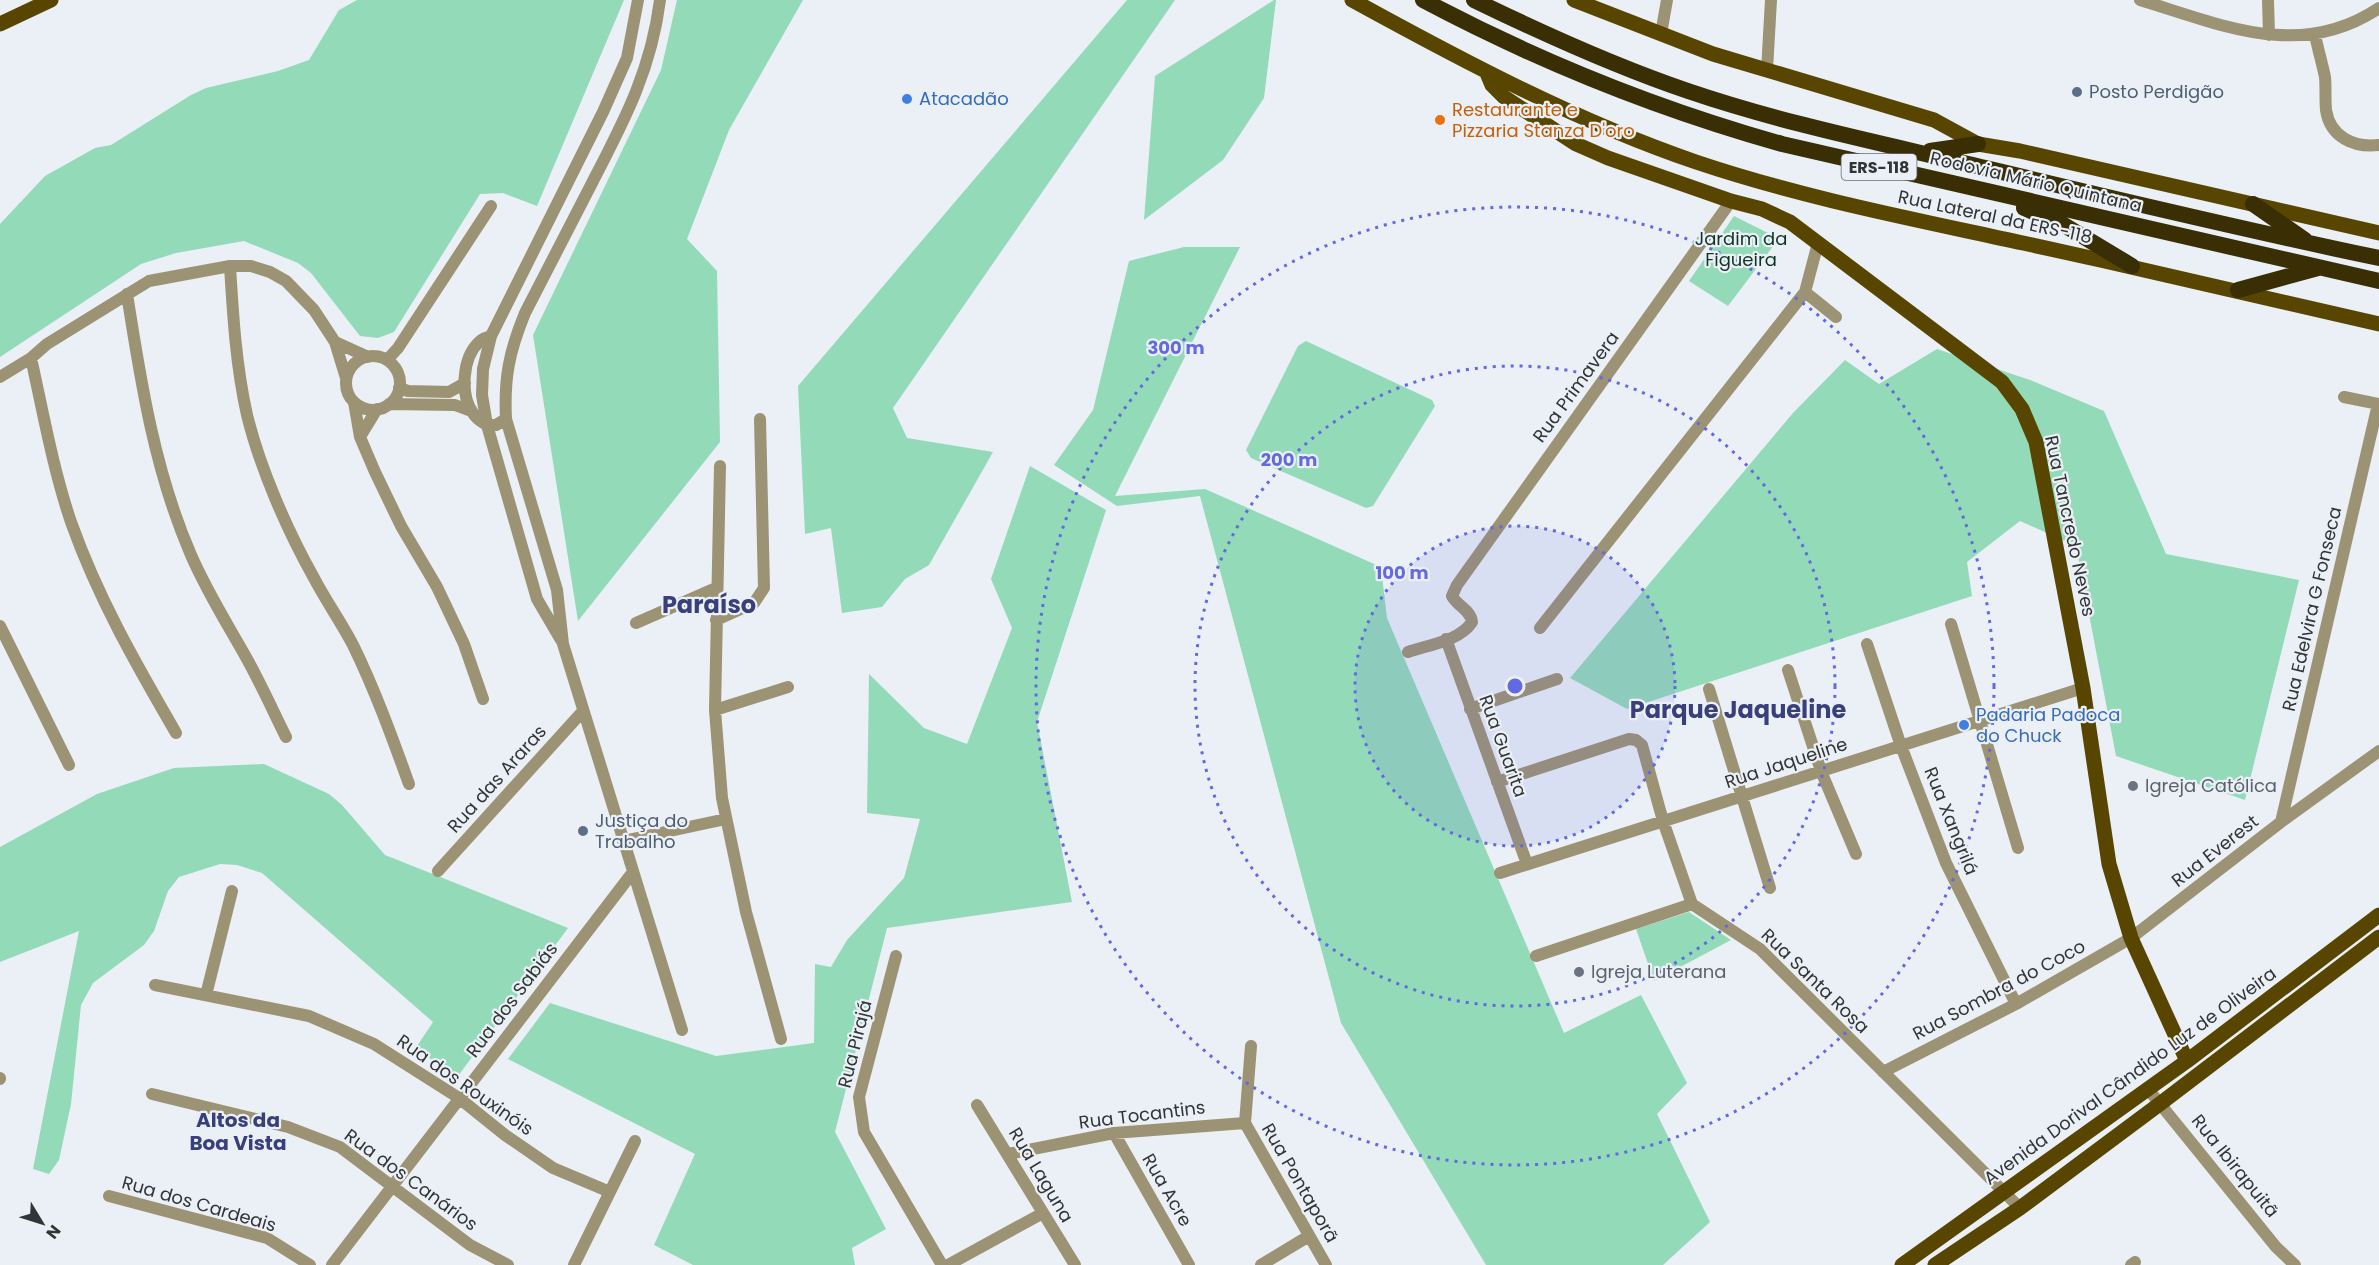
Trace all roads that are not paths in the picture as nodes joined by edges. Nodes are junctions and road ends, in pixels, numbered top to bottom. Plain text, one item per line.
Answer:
1 (51, 0) edge
2 (638, 0) edge
3 (660, 0) edge
4 (1352, 0) edge
5 (1423, 0) edge
6 (1474, 0) edge
7 (1574, 0) edge
8 (1667, 0) edge
9 (1772, 0) edge
10 (2140, 0) edge
11 (2268, 0) edge
12 (2379, 8) edge
13 (0, 24) edge
14 (1661, 34) junction
15 (2269, 35) junction
16 (2315, 35) junction
17 (1767, 70) junction
18 (1487, 73) junction
19 (1575, 114) junction
20 (1569, 140) junction
21 (1978, 144) junction
22 (2379, 145) edge
23 (1920, 152) junction
24 (1985, 191) junction
25 (1731, 201) junction
26 (2253, 204) junction
27 (491, 206) dead end
28 (2379, 233) edge
29 (1818, 243) junction
30 (2311, 244) junction
31 (2379, 258) edge
32 (230, 266) junction
33 (2132, 266) junction
34 (2319, 268) junction
35 (2379, 281) edge
36 (2238, 290) junction
37 (1805, 291) junction
38 (127, 294) junction
39 (1836, 317) dead end
40 (2379, 324) edge
41 (491, 336) junction
42 (335, 342) junction
43 (368, 357) junction
44 (31, 358) junction
45 (387, 360) junction
46 (0, 377) edge
47 (346, 378) junction
48 (465, 383) junction
49 (399, 388) junction
50 (2344, 396) dead end
51 (354, 402) junction
52 (2379, 404) edge
53 (383, 407) junction
54 (471, 411) junction
55 (760, 418) dead end
56 (506, 419) junction
57 (487, 425) junction
58 (360, 437) junction
59 (720, 466) dead end
60 (716, 588) junction
61 (716, 620) junction
62 (636, 624) dead end
63 (1951, 624) dead end
64 (0, 626) edge
65 (1540, 628) dead end
66 (1446, 639) junction
67 (563, 644) junction
68 (1866, 644) dead end
69 (1408, 652) dead end
70 (1788, 670) dead end
71 (1557, 679) dead end
72 (788, 687) dead end
73 (2083, 688) junction
74 (1709, 689) dead end
75 (483, 699) dead end
76 (1470, 709) junction
77 (715, 710) junction
78 (583, 711) junction
79 (1980, 721) junction
80 (176, 733) dead end
81 (286, 737) dead end
82 (1901, 746) junction
83 (2379, 751) edge
84 (69, 765) dead end
85 (1821, 771) junction
86 (1497, 782) junction
87 (408, 784) dead end
88 (1742, 796) junction
89 (726, 819) junction
90 (1663, 821) junction
91 (2281, 822) junction
92 (623, 841) junction
93 (2018, 848) dead end
94 (1856, 854) dead end
95 (1527, 864) junction
96 (438, 872) dead end
97 (633, 872) junction
98 (1500, 873) dead end
99 (1770, 888) dead end
100 (232, 891) dead end
101 (1692, 904) junction
102 (2379, 915) edge
103 (2364, 928) junction
104 (2131, 938) junction
105 (2377, 941) edge
106 (896, 956) dead end
107 (1536, 956) dead end
108 (155, 985) dead end
109 (206, 995) junction
110 (2016, 1004) junction
111 (682, 1030) dead end
112 (781, 1039) dead end
113 (1251, 1046) dead end
114 (2187, 1061) junction
115 (1883, 1072) junction
116 (2148, 1089) junction
117 (152, 1094) dead end
118 (459, 1098) junction
119 (2161, 1103) junction
120 (977, 1105) dead end
121 (1245, 1122) junction
122 (1114, 1133) junction
123 (634, 1141) dead end
124 (1008, 1155) junction
125 (393, 1185) junction
126 (610, 1192) junction
127 (2004, 1192) junction
128 (109, 1196) dead end
129 (2020, 1208) junction
130 (1043, 1213) junction
131 (1309, 1236) junction
132 (310, 1265) edge
133 (332, 1265) edge
134 (508, 1265) edge
135 (574, 1265) edge
136 (942, 1265) edge
137 (948, 1265) edge
138 (1075, 1265) edge
139 (1190, 1265) edge
140 (1261, 1265) edge
141 (1326, 1265) edge
142 (1902, 1265) edge
143 (1935, 1265) edge
144 (2294, 1265) edge

1 - 13 main road
2 - 41 street
3 - 56 street
4 - 18 main road, Rua Lateral da ERS-118
5 - 24 highway, Rodovia Mário Quintana / ERS-118
6 - 23 highway, Rodovia Mário Quintana / ERS-118
7 - 14 main road
8 - 14 street
9 - 17 street
10 - 15 street
11 - 15 street
12 - 16 street
14 - 17 main road
15 - 16 street
16 - 22 street
17 - 21 main road
18 - 19 main road, Rua Lateral da ERS-118
18 - 20 main road, Rua Tancredo Neves
19 - 20 main road
19 - 33 main road, Rua Lateral da ERS-118
20 - 25 main road, Rua Tancredo Neves
21 - 23 highway
21 - 26 main road
23 - 30 highway, Rodovia Mário Quintana / ERS-118
24 - 33 highway
24 - 34 highway, Rodovia Mário Quintana / ERS-118
25 - 29 main road, Rua Tancredo Neves
25 - 66 street, Rua Primavera
26 - 28 main road
26 - 30 highway
27 - 45 street
29 - 37 street
29 - 73 main road, Rua Tancredo Neves
30 - 31 highway, Rodovia Mário Quintana / ERS-118
32 - 38 street
32 - 42 street
32 - 87 street
33 - 36 main road, Rua Lateral da ERS-118
34 - 35 highway, Rodovia Mário Quintana / ERS-118
34 - 36 highway
36 - 40 main road, Rua Lateral da ERS-118
37 - 39 street
37 - 65 street
38 - 44 street
38 - 81 street
41 - 48 street
41 - 57 street
42 - 43 street
42 - 47 street
43 - 45 street
43 - 47 street
44 - 46 street
44 - 80 street
45 - 49 street
47 - 51 street
48 - 49 street
48 - 54 street
49 - 53 street
50 - 52 street
51 - 53 street
51 - 58 street
52 - 91 street, Rua Edelvira G Fonseca
53 - 54 street
53 - 58 street
54 - 57 street
55 - 61 street
56 - 57 street
56 - 67 street
57 - 67 street
58 - 75 street
59 - 60 street
60 - 61 street
60 - 62 street
61 - 77 street
63 - 79 street
64 - 84 street
66 - 69 street
66 - 76 street, Rua Guarita
67 - 78 street
68 - 82 street, Rua Xangrilá
70 - 85 street
71 - 76 street
72 - 77 street
73 - 79 street, Rua Jaqueline
73 - 104 main road, Rua Tancredo Neves
74 - 88 street
76 - 86 street, Rua Guarita
77 - 89 street
78 - 92 street
78 - 96 street, Rua das Araras
79 - 82 street, Rua Jaqueline
79 - 93 street
82 - 85 street, Rua Jaqueline
82 - 110 street, Rua Xangrilá
83 - 91 street, Rua Everest
85 - 88 street, Rua Jaqueline
85 - 94 street
86 - 90 street
86 - 95 street, Rua Guarita
88 - 90 street, Rua Jaqueline
88 - 99 street
89 - 92 street
89 - 112 street
90 - 95 street, Rua Jaqueline
90 - 101 street
91 - 104 street, Rua Everest
92 - 97 street
95 - 98 street, Rua Jaqueline
97 - 111 street
97 - 118 street, Rua dos Sabiás
100 - 109 street
101 - 107 street
101 - 115 street, Rua Santa Rosa
102 - 103 main road, Avenida Dorival Cândido Luz de Oliveira
103 - 105 main road
103 - 114 main road, Avenida Dorival Cândido Luz de Oliveira
104 - 110 street, Rua Sombra do Coco
104 - 114 main road, Rua Tancredo Neves
105 - 119 main road, Avenida Dorival Cândido Luz de Oliveira
106 - 136 street, Rua Pirajá
108 - 109 street, Rua dos Rouxinóis
109 - 118 street, Rua dos Rouxinóis
110 - 115 street, Rua Sombra do Coco
113 - 121 street, Rua Pontaporã
114 - 116 main road, Avenida Dorival Cândido Luz de Oliveira
115 - 127 street, Rua Santa Rosa
116 - 119 street, Rua Ibirapuitã
116 - 127 main road, Avenida Dorival Cândido Luz de Oliveira
117 - 125 street, Rua dos Canários
118 - 125 street, Rua dos Sabiás
118 - 126 street, Rua dos Rouxinóis
119 - 129 main road, Avenida Dorival Cândido Luz de Oliveira
119 - 144 street, Rua Ibirapuitã
120 - 124 street, Rua Laguna
121 - 122 street, Rua Tocantins
121 - 131 street, Rua Pontaporã
122 - 124 street, Rua Tocantins
122 - 139 street, Rua Acre
123 - 126 street
124 - 130 street, Rua Laguna
125 - 133 street, Rua dos Sabiás
125 - 134 street, Rua dos Canários
126 - 135 street
127 - 129 street, Rua Santa Rosa
127 - 142 main road, Avenida Dorival Cândido Luz de Oliveira
128 - 132 street, Rua dos Cardeais
129 - 143 main road, Avenida Dorival Cândido Luz de Oliveira
130 - 137 street
130 - 138 street, Rua Laguna
131 - 140 street
131 - 141 street, Rua Pontaporã

